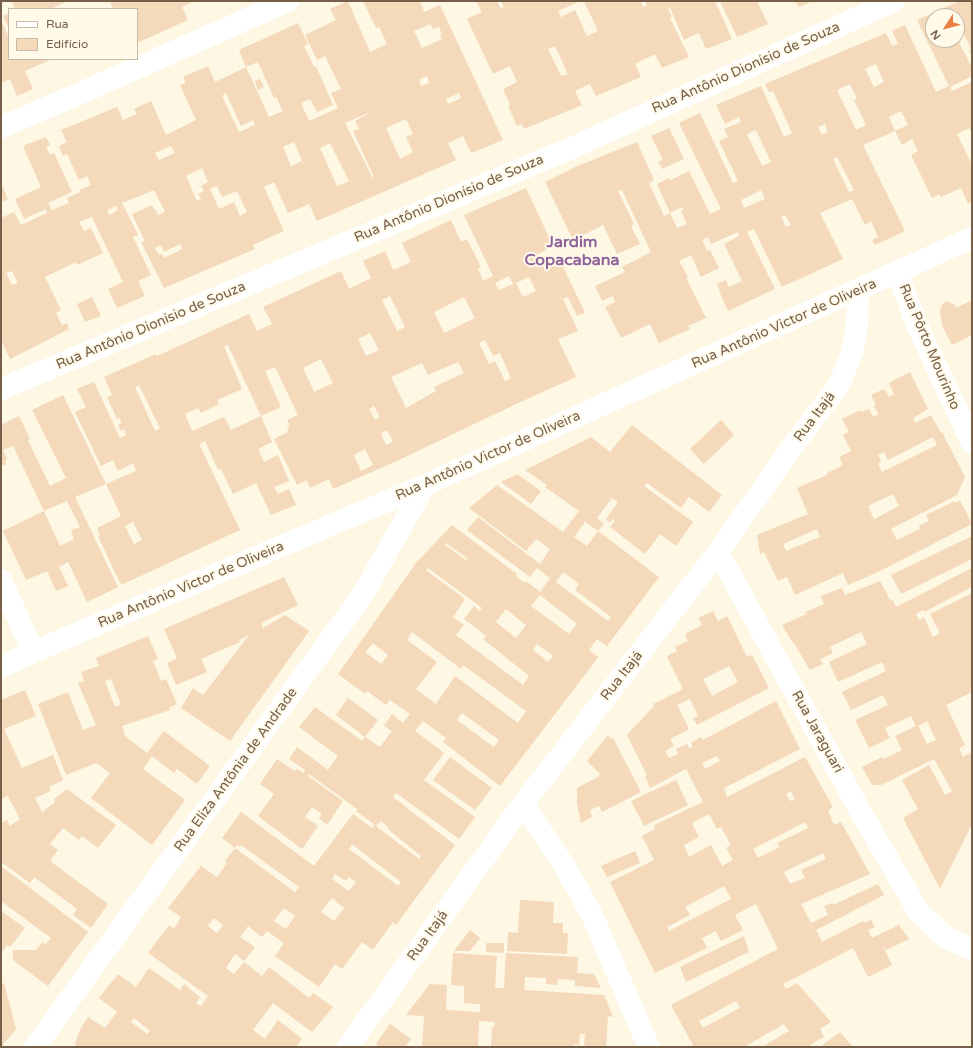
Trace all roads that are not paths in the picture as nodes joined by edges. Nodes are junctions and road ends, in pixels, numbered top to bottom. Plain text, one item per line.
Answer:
1 (288, 1) edge
2 (894, 1) edge
3 (1, 127) edge
4 (972, 238) edge
5 (897, 272) junction
6 (858, 290) junction
7 (1, 389) edge
8 (972, 443) edge
9 (425, 485) junction
10 (718, 552) junction
11 (1, 580) edge
12 (33, 652) junction
13 (1, 667) edge
14 (523, 804) junction
15 (972, 949) edge
16 (35, 1047) edge
17 (348, 1047) edge
18 (649, 1047) edge

1 - 3 street
2 - 7 street, Rua Antônio Dionísio de Souza
4 - 5 street, Rua Antônio Victor de Oliveira
5 - 6 street, Rua Antônio Victor de Oliveira
5 - 8 street, Rua Pôrto Mourinho
6 - 9 street, Rua Antônio Victor de Oliveira
6 - 10 street, Rua Itajá
9 - 12 street, Rua Antônio Victor de Oliveira
9 - 16 street, Rua Eliza Antônia de Andrade
10 - 14 street, Rua Itajá
10 - 15 street, Rua Jaraguari
11 - 12 street
12 - 13 street, Rua Antônio Victor de Oliveira
14 - 17 street, Rua Itajá
14 - 18 street

